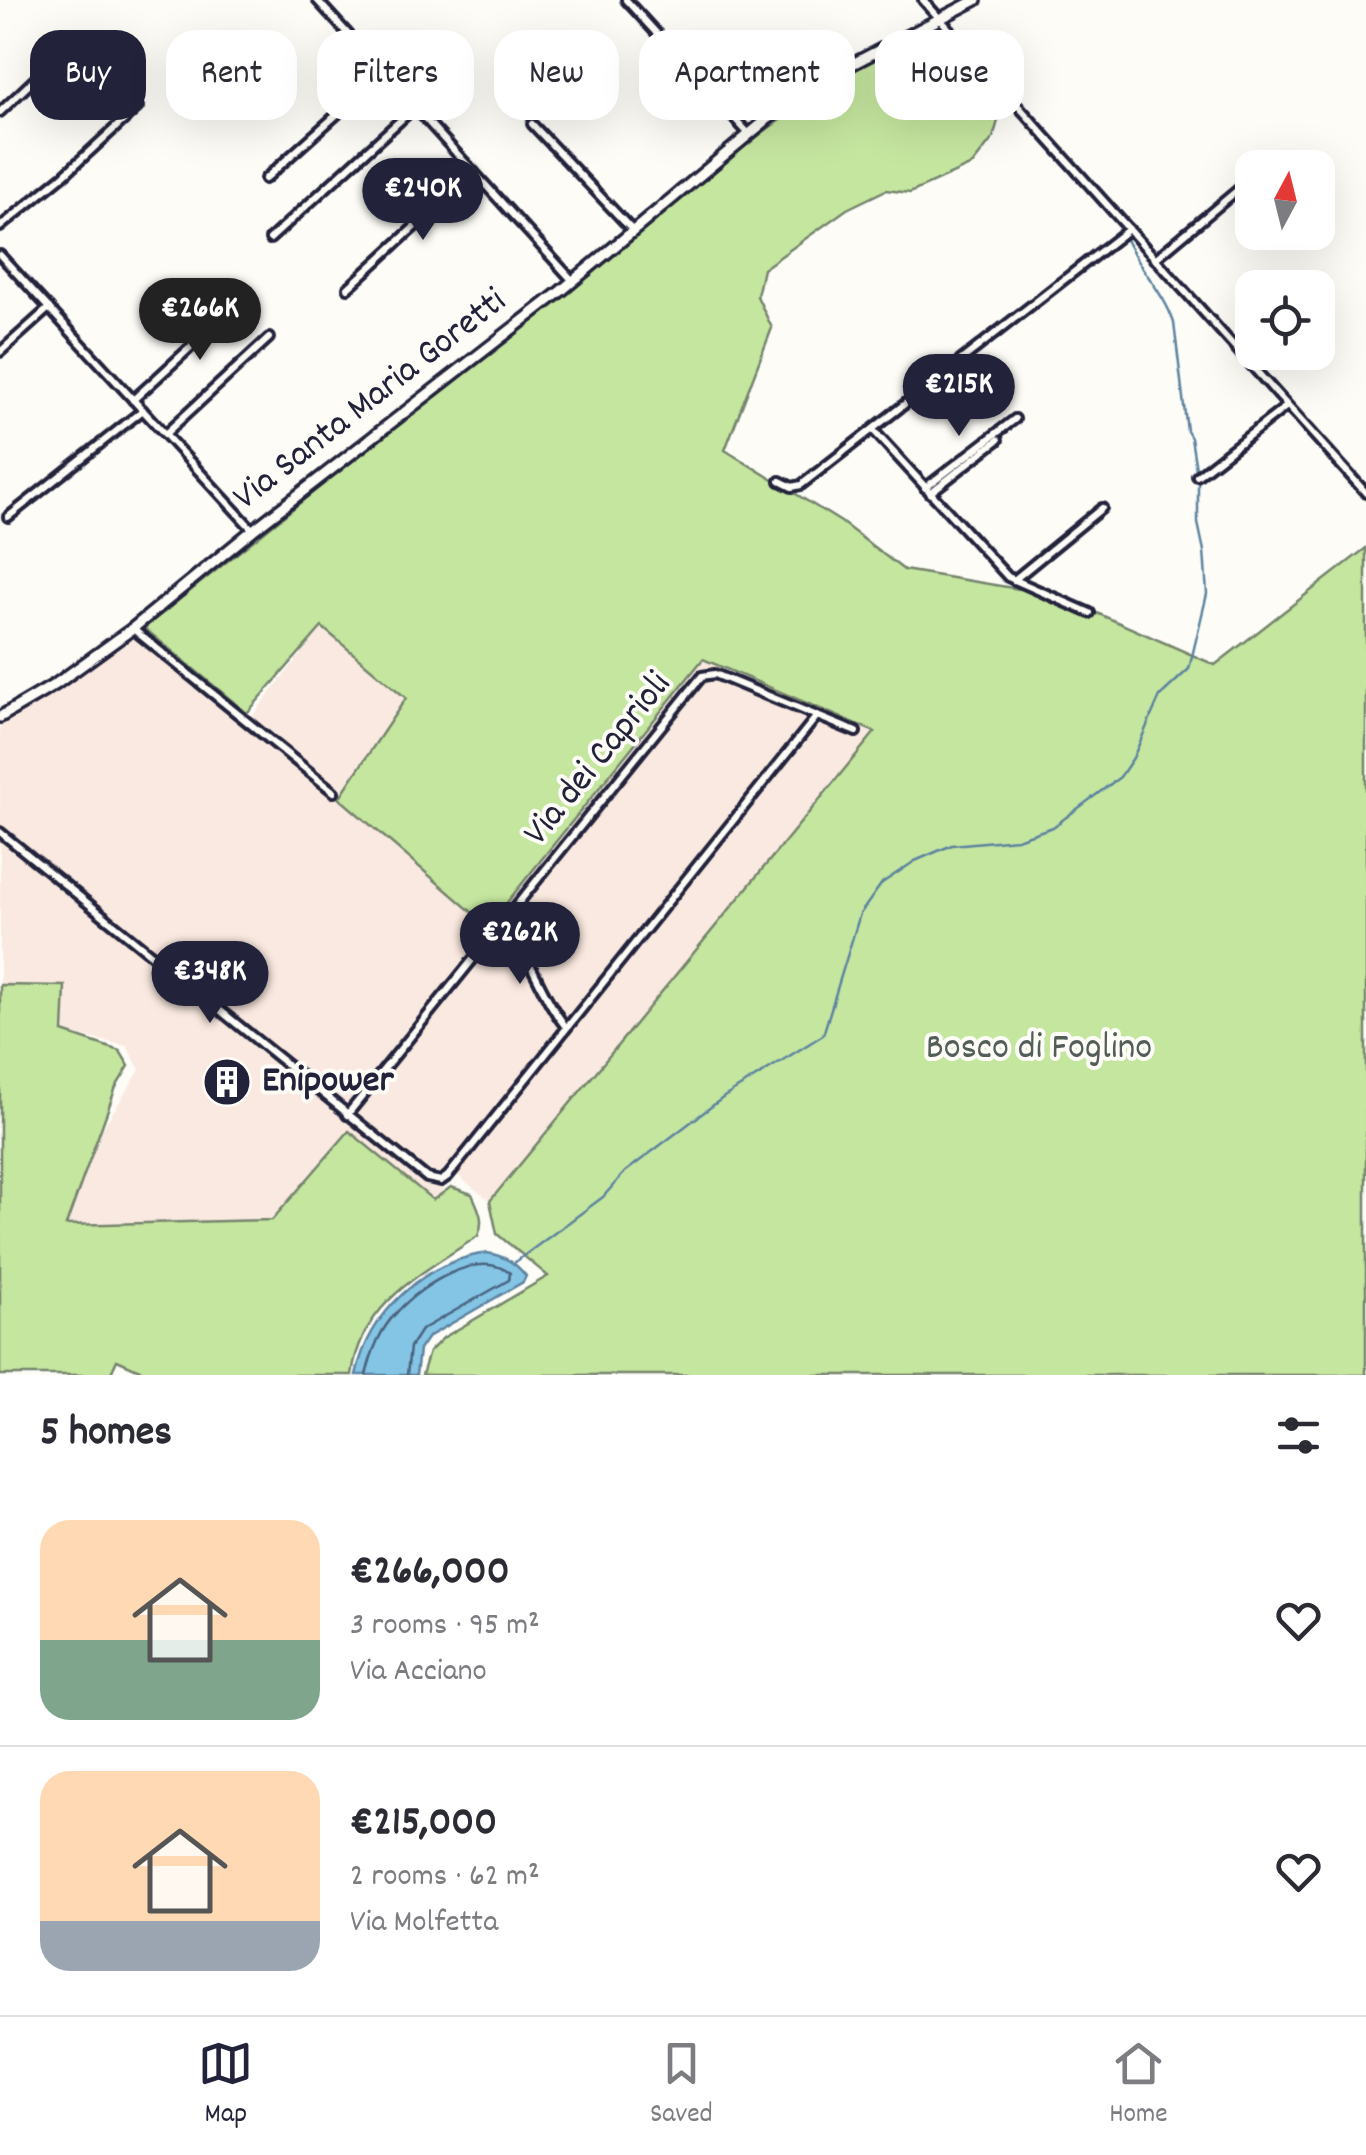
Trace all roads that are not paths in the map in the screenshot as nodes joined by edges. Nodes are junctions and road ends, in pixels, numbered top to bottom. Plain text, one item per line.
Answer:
1 (317, 0) edge
2 (626, 0) edge
3 (923, 0) edge
4 (976, 0) edge
5 (940, 19) junction
6 (344, 30) edge
7 (30, 84) edge
8 (0, 112) edge
9 (124, 120) edge
10 (330, 120) edge
11 (401, 120) edge
12 (427, 120) edge
13 (532, 124) dead end
14 (748, 133) junction
15 (474, 172) junction
16 (265, 179) dead end
17 (1235, 192) edge
18 (0, 227) edge
19 (1128, 230) junction
20 (632, 232) junction
21 (270, 239) dead end
22 (0, 255) edge
23 (1155, 258) junction
24 (573, 282) junction
25 (348, 288) dead end
26 (242, 300) dead end
27 (48, 308) junction
28 (268, 338) dead end
29 (0, 352) edge
30 (134, 400) junction
31 (1287, 406) junction
32 (142, 410) junction
33 (1016, 419) dead end
34 (873, 430) junction
35 (165, 434) junction
36 (998, 440) dead end
37 (1197, 476) dead end
38 (780, 481) dead end
39 (927, 490) junction
40 (1366, 494) edge
41 (1102, 508) dead end
42 (8, 517) dead end
43 (253, 530) junction
44 (1014, 581) junction
45 (1090, 613) dead end
46 (132, 628) junction
47 (817, 716) junction
48 (0, 717) edge
49 (856, 732) dead end
50 (334, 792) dead end
51 (0, 832) edge
52 (501, 924) junction
53 (566, 1027) junction
54 (347, 1115) junction

1 - 6 street
2 - 14 street
3 - 5 street
4 - 5 main road, Via Santa Maria Goretti
5 - 14 main road, Via Santa Maria Goretti
5 - 19 street
7 - 8 street
9 - 18 street
10 - 16 street
11 - 21 street
12 - 15 street
13 - 20 street
14 - 20 main road, Via Santa Maria Goretti
15 - 24 street
15 - 25 street
17 - 23 street
19 - 23 street
19 - 34 street
20 - 24 main road, Via Santa Maria Goretti
22 - 27 street
23 - 31 street
24 - 43 main road, Via Santa Maria Goretti
26 - 30 street
27 - 29 street
27 - 30 street
28 - 35 street
30 - 32 street
31 - 37 street
31 - 40 street
32 - 35 street
32 - 42 street
33 - 39 street
34 - 38 street
34 - 39 street
35 - 43 street
36 - 39 street
39 - 44 street
41 - 44 street
43 - 46 main road, Via Santa Maria Goretti
44 - 45 street
46 - 48 main road, Via Santa Maria Goretti
46 - 50 street
47 - 49 street
47 - 52 street, Via dei Caprioli
47 - 53 street
51 - 54 street
52 - 53 street
52 - 54 street, Via dei Caprioli
53 - 54 street

